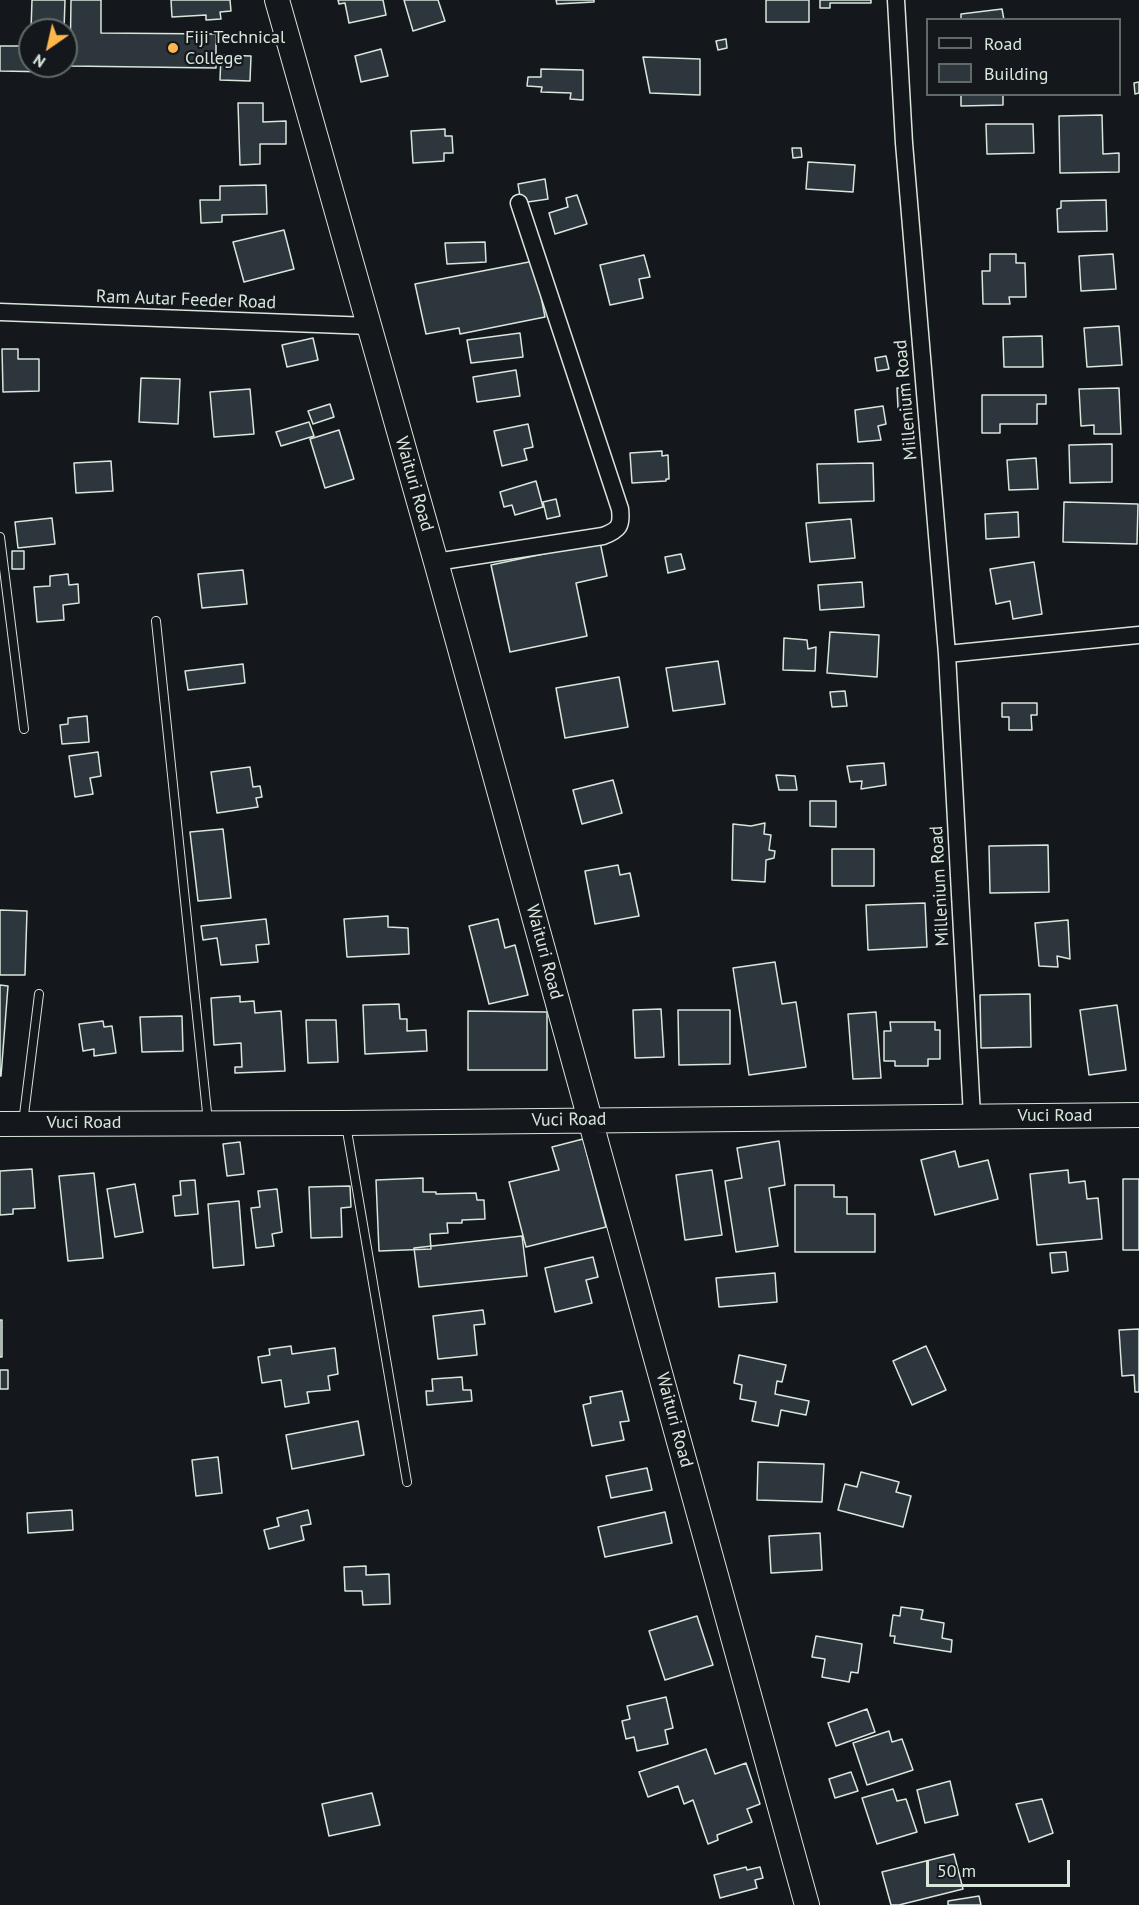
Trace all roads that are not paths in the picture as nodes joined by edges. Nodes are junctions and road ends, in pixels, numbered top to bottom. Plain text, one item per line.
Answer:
1 (277, 0) edge
2 (896, 0) edge
3 (519, 203) dead end
4 (0, 312) edge
5 (370, 326) junction
6 (0, 537) edge
7 (436, 562) junction
8 (156, 621) dead end
9 (1139, 635) edge
10 (947, 654) junction
11 (24, 729) dead end
12 (39, 994) dead end
13 (1139, 1115) edge
14 (972, 1116) junction
15 (591, 1120) junction
16 (208, 1122) junction
17 (11, 1123) edge
18 (345, 1123) junction
19 (407, 1482) dead end
20 (807, 1905) edge

1 - 5 main road, Waituri Road
2 - 10 street, Millenium Road
3 - 7 street
4 - 5 street, Ram Autar Feeder Road
5 - 7 main road, Waituri Road
6 - 11 lane
7 - 15 main road, Waituri Road
8 - 16 lane
9 - 10 street
10 - 14 street, Millenium Road
12 - 17 lane
13 - 14 main road, Vuci Road
14 - 15 main road, Vuci Road
15 - 18 main road, Vuci Road
15 - 20 main road, Waituri Road
16 - 17 main road, Vuci Road
16 - 18 main road, Vuci Road
18 - 19 lane

